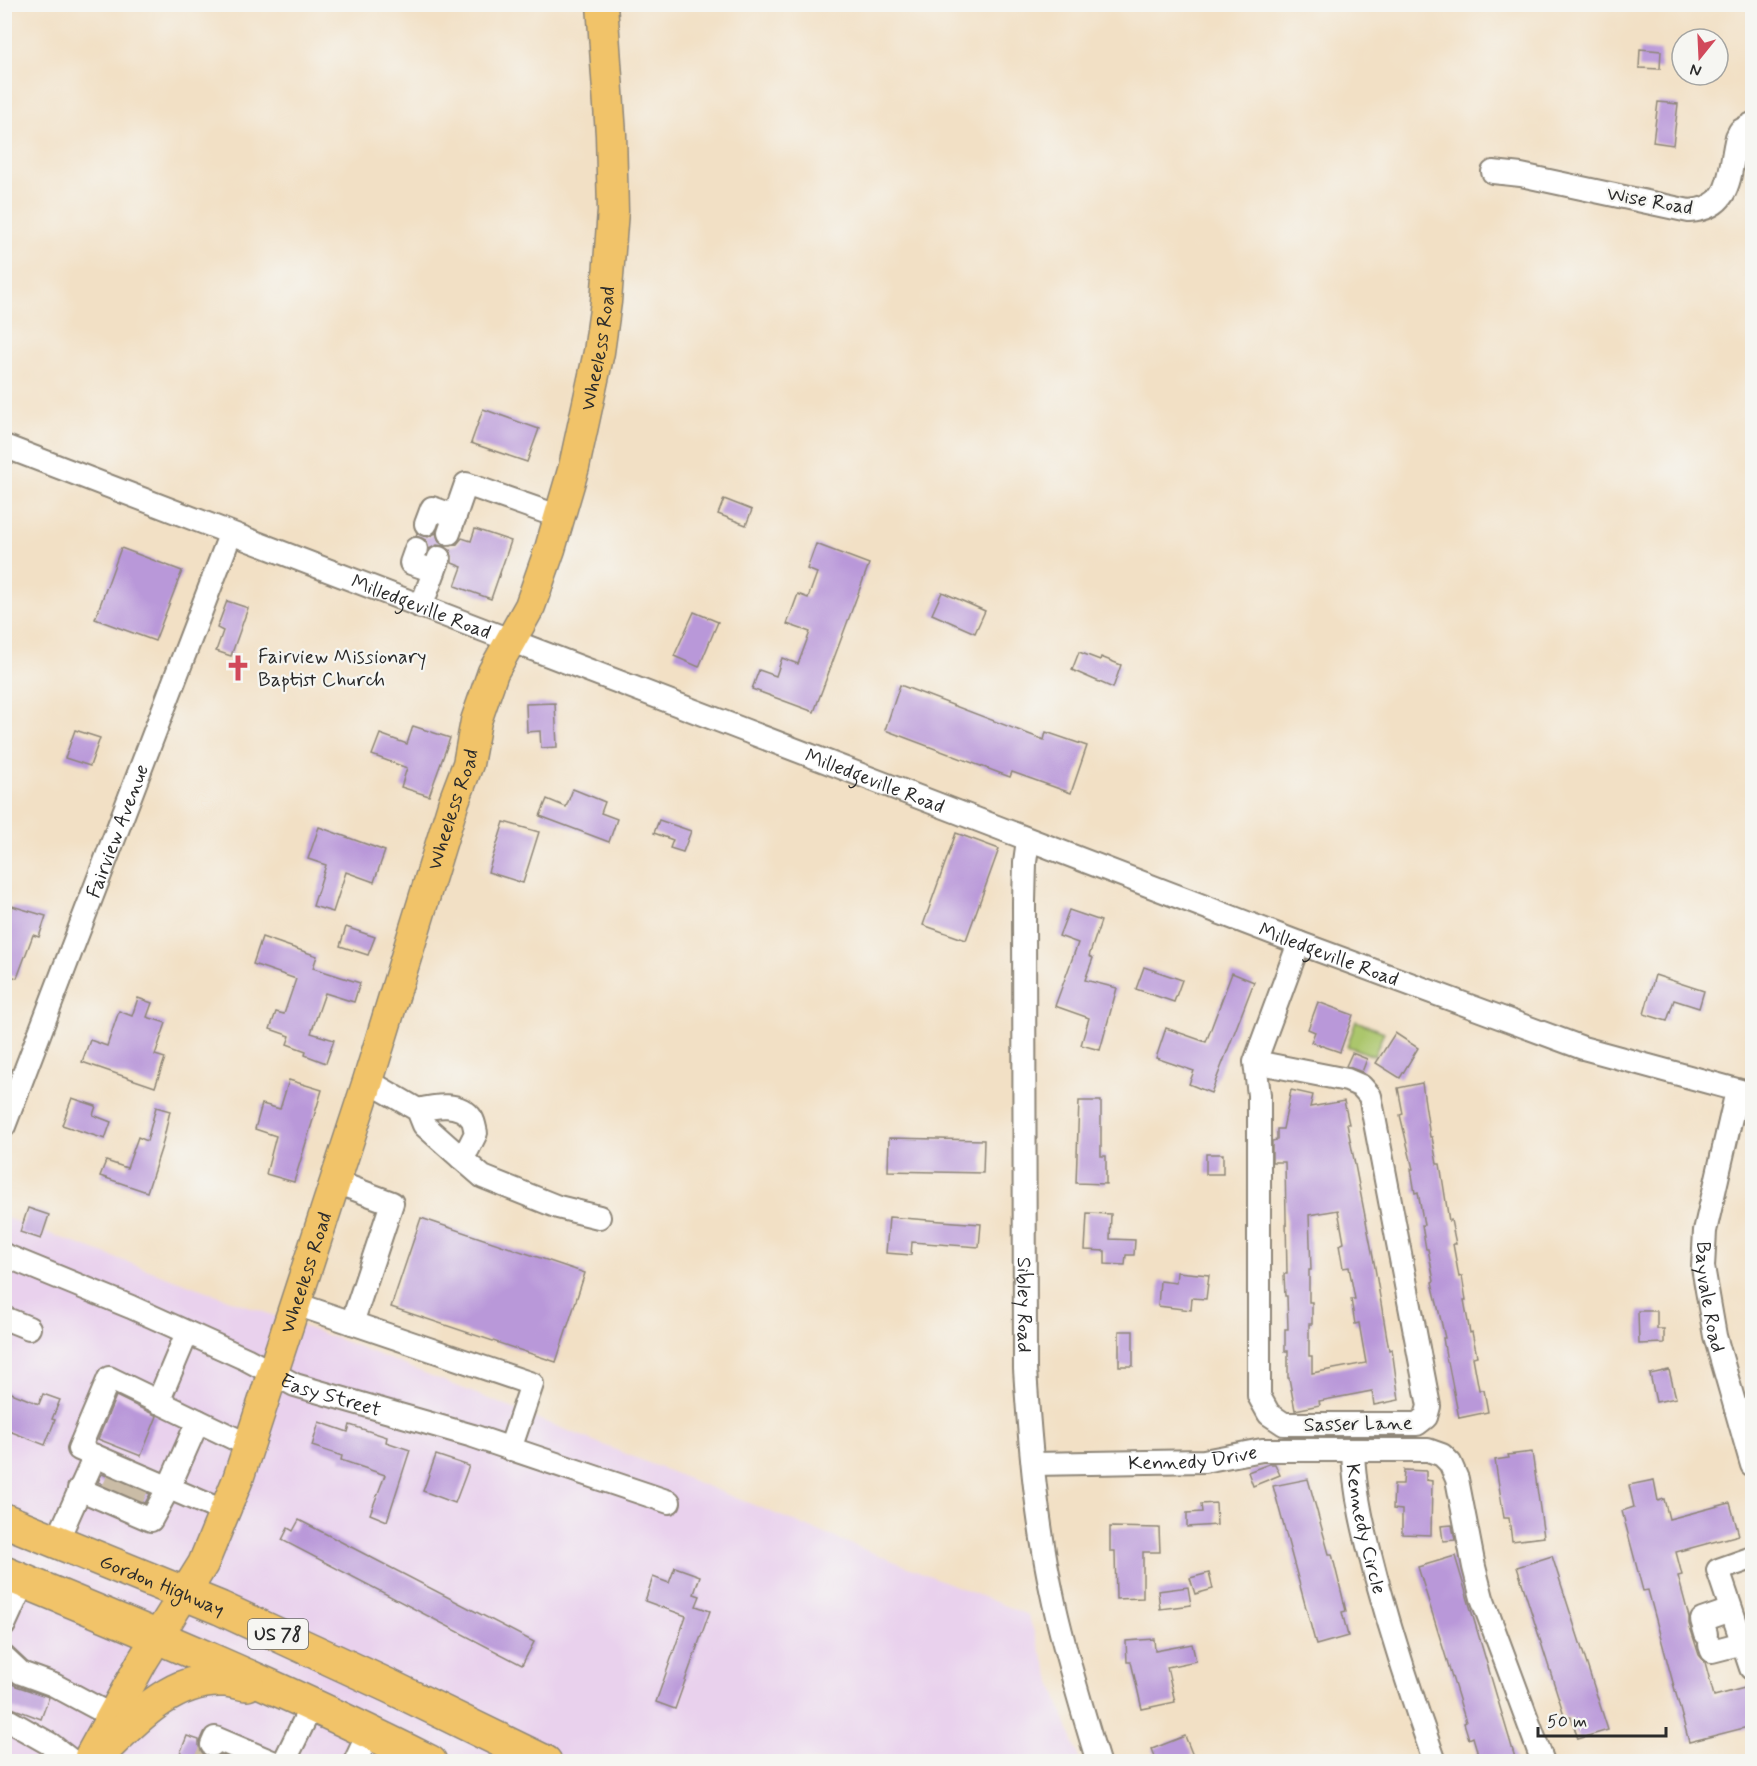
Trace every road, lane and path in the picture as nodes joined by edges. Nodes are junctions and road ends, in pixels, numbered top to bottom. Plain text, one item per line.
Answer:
1 (602, 4) edge
2 (1752, 124) edge
3 (1493, 172) dead end
4 (4, 446) edge
5 (560, 517) junction
6 (426, 524) dead end
7 (230, 535) junction
8 (416, 549) dead end
9 (422, 607) junction
10 (511, 640) junction
11 (1028, 840) junction
12 (1299, 944) junction
13 (1255, 1062) junction
14 (368, 1081) junction
15 (1745, 1093) edge
16 (418, 1110) junction
17 (4, 1125) edge
18 (461, 1158) junction
19 (336, 1182) junction
20 (599, 1216) dead end
21 (4, 1255) edge
22 (296, 1304) junction
23 (4, 1318) edge
24 (352, 1323) junction
25 (29, 1328) dead end
26 (187, 1333) junction
27 (273, 1373) junction
28 (158, 1402) junction
29 (198, 1421) junction
30 (250, 1446) junction
31 (510, 1449) junction
32 (1353, 1450) junction
33 (95, 1456) junction
34 (1033, 1464) junction
35 (1752, 1465) edge
36 (169, 1487) junction
37 (79, 1489) junction
38 (125, 1489) junction
39 (669, 1502) dead end
40 (225, 1512) junction
41 (4, 1520) edge
42 (57, 1541) junction
43 (1752, 1558) edge
44 (14, 1577) edge
45 (184, 1594) junction
46 (1731, 1611) junction
47 (4, 1625) edge
48 (158, 1637) junction
49 (1743, 1643) junction
50 (4, 1656) edge
51 (1752, 1667) edge
52 (281, 1691) junction
53 (312, 1704) junction
54 (112, 1716) junction
55 (4, 1718) edge
56 (369, 1732) junction
57 (212, 1745) dead end
58 (73, 1761) edge
59 (89, 1761) edge
60 (272, 1761) edge
61 (284, 1761) edge
62 (355, 1761) edge
63 (430, 1761) edge
64 (545, 1761) edge
65 (1098, 1761) edge
66 (1435, 1761) edge
67 (1543, 1761) edge

1 - 5 main road, Wheeless Road
2 - 3 street, Wise Road
4 - 7 street, Milledgeville Road
5 - 6 street
5 - 10 main road, Wheeless Road
7 - 9 street, Milledgeville Road
7 - 17 street, Fairview Avenue
8 - 9 street
9 - 10 street, Milledgeville Road
10 - 11 street, Milledgeville Road
10 - 14 main road, Wheeless Road
11 - 12 street, Milledgeville Road
11 - 34 street, Sibley Road
12 - 13 street, Sasser Lane
12 - 15 street, Milledgeville Road
13 - 13 street, Sasser Lane
14 - 16 street
14 - 19 main road, Wheeless Road
15 - 35 street, Bayvale Road
16 - 18 street
16 - 18 street
18 - 20 street
19 - 22 main road, Wheeless Road
19 - 24 street
21 - 26 street, Easy Street
22 - 24 street
22 - 27 main road, Wheeless Road
23 - 25 street
24 - 31 street
26 - 27 street, Easy Street
26 - 28 street
27 - 30 main road, Wheeless Road
27 - 31 street, Easy Street
28 - 29 street
28 - 33 street
29 - 30 street
29 - 36 street
30 - 40 main road, Wheeless Road
31 - 39 street, Easy Street
32 - 34 street, Kennedy Drive
32 - 66 street, Kennedy Circle
32 - 67 street, Kennedy Circle
33 - 37 street
33 - 38 street
34 - 65 street, Sibley Road
36 - 38 street
36 - 38 street
36 - 40 street
37 - 38 street
37 - 42 street
40 - 45 main road, Wheeless Road
41 - 42 highway, Gordon Highway / US 78
42 - 45 highway, Gordon Highway / US 78
43 - 46 street
44 - 47 street
44 - 48 highway, US 78
45 - 48 main road, Wheeless Road
45 - 64 highway, Gordon Highway / US 78
46 - 49 street
46 - 49 street
48 - 52 highway, US 78
48 - 54 main road, Wheeless Road
49 - 51 street
50 - 54 street
52 - 53 highway, US 78
52 - 59 highway
53 - 56 highway, US 78
53 - 61 street
54 - 59 main road, Wheeless Road
55 - 58 street
56 - 62 street
56 - 63 highway, US 78
57 - 60 street

